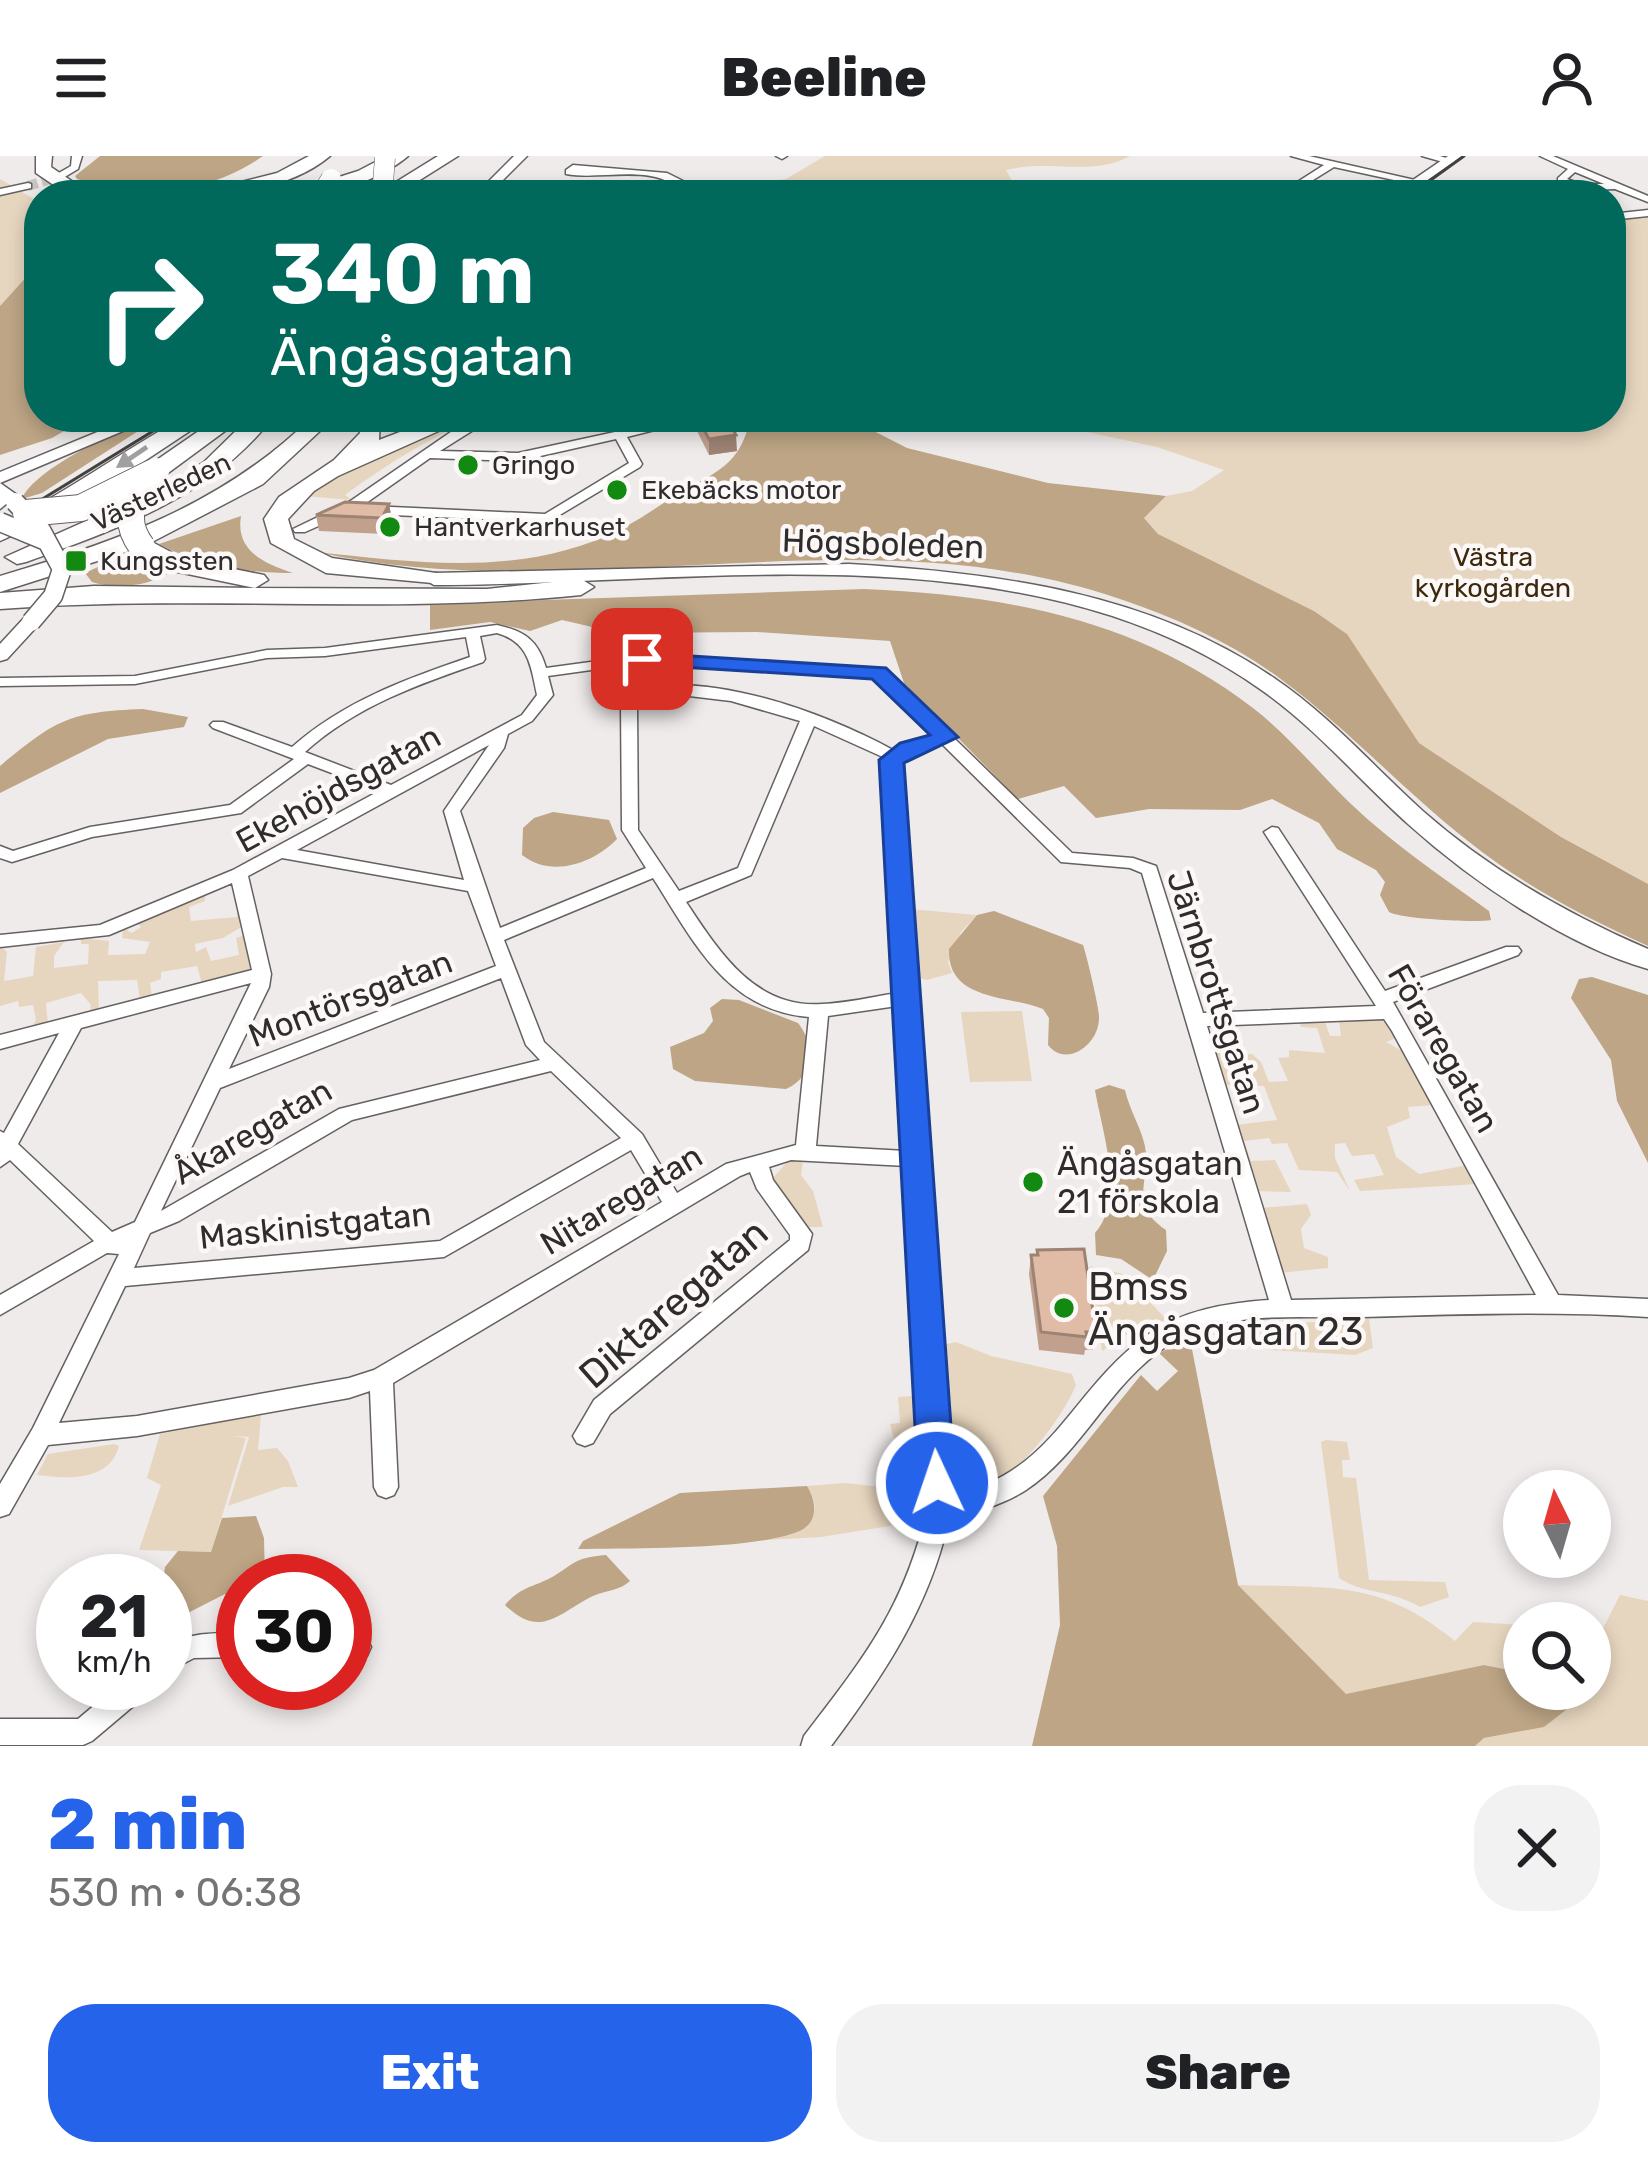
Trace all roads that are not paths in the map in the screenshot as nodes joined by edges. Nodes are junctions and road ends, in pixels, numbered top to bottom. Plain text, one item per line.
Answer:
1 (27, 156) edge
2 (44, 156) edge
3 (322, 156) edge
4 (429, 156) edge
5 (450, 156) edge
6 (473, 156) edge
7 (521, 156) edge
8 (1296, 156) edge
9 (1427, 156) edge
10 (1477, 156) edge
11 (1545, 156) edge
12 (390, 157) edge
13 (1453, 158) edge
14 (1332, 164) junction
15 (1574, 168) junction
16 (621, 173) dead end
17 (38, 180) edge
18 (55, 180) edge
19 (268, 180) edge
20 (346, 180) edge
21 (388, 180) edge
22 (409, 180) edge
23 (444, 180) edge
24 (497, 180) edge
25 (676, 180) edge
26 (1306, 180) edge
27 (1406, 180) edge
28 (1418, 180) edge
29 (1446, 180) edge
30 (1562, 180) edge
31 (1603, 180) edge
32 (114, 432) edge
33 (174, 432) edge
34 (212, 432) edge
35 (249, 432) edge
36 (257, 432) edge
37 (287, 432) edge
38 (304, 432) edge
39 (309, 432) edge
40 (326, 432) edge
41 (368, 432) edge
42 (424, 432) edge
43 (463, 432) edge
44 (633, 432) edge
45 (620, 435) junction
46 (235, 449) junction
47 (426, 454) junction
48 (156, 471) junction
49 (320, 477) junction
50 (242, 479) junction
51 (8, 496) edge
52 (354, 505) junction
53 (0, 522) edge
54 (300, 529) dead end
55 (0, 534) edge
56 (48, 542) junction
57 (0, 563) edge
58 (434, 579) junction
59 (0, 580) edge
60 (581, 587) junction
61 (251, 598) junction
62 (0, 602) edge
63 (0, 613) edge
64 (472, 631) junction
65 (0, 656) edge
66 (539, 673) junction
67 (0, 682) edge
68 (808, 721) junction
69 (218, 725) dead end
70 (501, 733) junction
71 (946, 737) junction
72 (301, 756) junction
73 (893, 756) junction
74 (393, 791) junction
75 (1272, 832) dead end
76 (0, 851) edge
77 (280, 852) junction
78 (656, 870) junction
79 (239, 874) junction
80 (475, 887) junction
81 (676, 899) junction
82 (495, 937) junction
83 (0, 941) edge
84 (1512, 951) dead end
85 (1648, 960) edge
86 (507, 970) junction
87 (262, 974) junction
88 (1648, 977) edge
89 (907, 998) junction
90 (1387, 1006) junction
91 (819, 1011) junction
92 (1198, 1020) junction
93 (75, 1022) junction
94 (0, 1042) edge
95 (556, 1064) junction
96 (214, 1083) junction
97 (635, 1138) junction
98 (2, 1148) edge
99 (805, 1152) junction
100 (917, 1159) junction
101 (758, 1164) junction
102 (674, 1205) junction
103 (141, 1232) junction
104 (109, 1242) junction
105 (123, 1269) junction
106 (1551, 1302) junction
107 (0, 1306) edge
108 (1648, 1308) edge
109 (1283, 1310) junction
110 (381, 1378) junction
111 (41, 1435) junction
112 (585, 1436) dead end
113 (386, 1487) dead end
114 (0, 1506) edge
115 (940, 1510) junction
116 (109, 1710) edge
117 (0, 1732) edge
118 (814, 1746) edge

1 - 17 highway
2 - 18 highway
3 - 19 highway
4 - 21 highway
5 - 22 highway
6 - 23 highway
7 - 24 street
8 - 14 street
9 - 13 street
10 - 29 street
11 - 15 street
12 - 20 highway
13 - 28 street
14 - 26 street
14 - 27 street
15 - 30 street
15 - 31 street
16 - 25 street
32 - 51 street
33 -> 55 highway
34 - 48 highway
35 - 46 highway, Västerleden
36 - 46 highway
37 - 50 highway
38 - 50 highway
39 - 59 highway, Västerleden
40 - 58 highway
41 - 49 highway
42 - 49 highway
43 - 47 street
44 - 45 street
45 - 47 street
45 - 52 street
46 - 57 highway, Västerleden
47 - 52 street
48 - 51 highway, bridge
48 - 60 highway, bridge
49 - 58 highway
50 - 59 highway, Västerleden
51 - 56 street, bridge
52 - 54 street
53 - 56 street, bridge
56 - 65 street, bridge
58 - 85 main road, Högsboleden
60 - 61 highway
60 - 88 main road, Högsboleden
61 - 62 highway
61 - 63 highway
64 - 66 street
64 - 67 street
64 - 72 street
66 - 70 street, Ekehöjdsgatan
66 - 71 street, Järnbrottsgatan
68 - 73 street
68 - 78 street
68 - 81 street
69 - 72 street
70 - 74 street, Ekehöjdsgatan
70 - 80 street
71 - 73 street
71 - 92 street, Järnbrottsgatan
72 - 74 street
72 - 76 street
73 - 89 street
74 - 77 street, Ekehöjdsgatan
75 - 90 street, Föraregatan
77 - 79 street, Ekehöjdsgatan
77 - 80 street
78 - 81 street
78 - 82 street
79 - 83 street
79 - 87 street, Ekehöjdsgatan
80 - 82 street
81 - 91 street
82 - 86 street
84 - 90 street
86 - 95 street
86 - 96 street, Montörsgatan
87 - 93 street
87 - 96 street
89 - 91 street
89 - 100 street
90 - 92 street
90 - 106 street, Föraregatan
91 - 99 street
92 - 109 street, Järnbrottsgatan
93 - 94 street
93 - 98 street
95 - 97 street
95 - 103 street, Åkaregatan
96 - 103 street
97 - 102 street
97 - 105 street, Maskinistgatan
98 - 104 street
99 - 100 street, Nitaregatan
99 - 101 street, Nitaregatan
100 - 115 street
101 - 102 street, Nitaregatan
101 - 112 street, Diktaregatan
102 - 110 street, Nitaregatan
103 - 104 street, Åkaregatan
103 - 105 street
104 - 105 street
104 - 107 street, Åkaregatan
105 - 111 street
106 - 108 street
106 - 109 street
109 - 115 street
110 - 111 street, Nitaregatan
110 - 113 street
111 - 114 street
115 - 118 street
116 - 117 street

